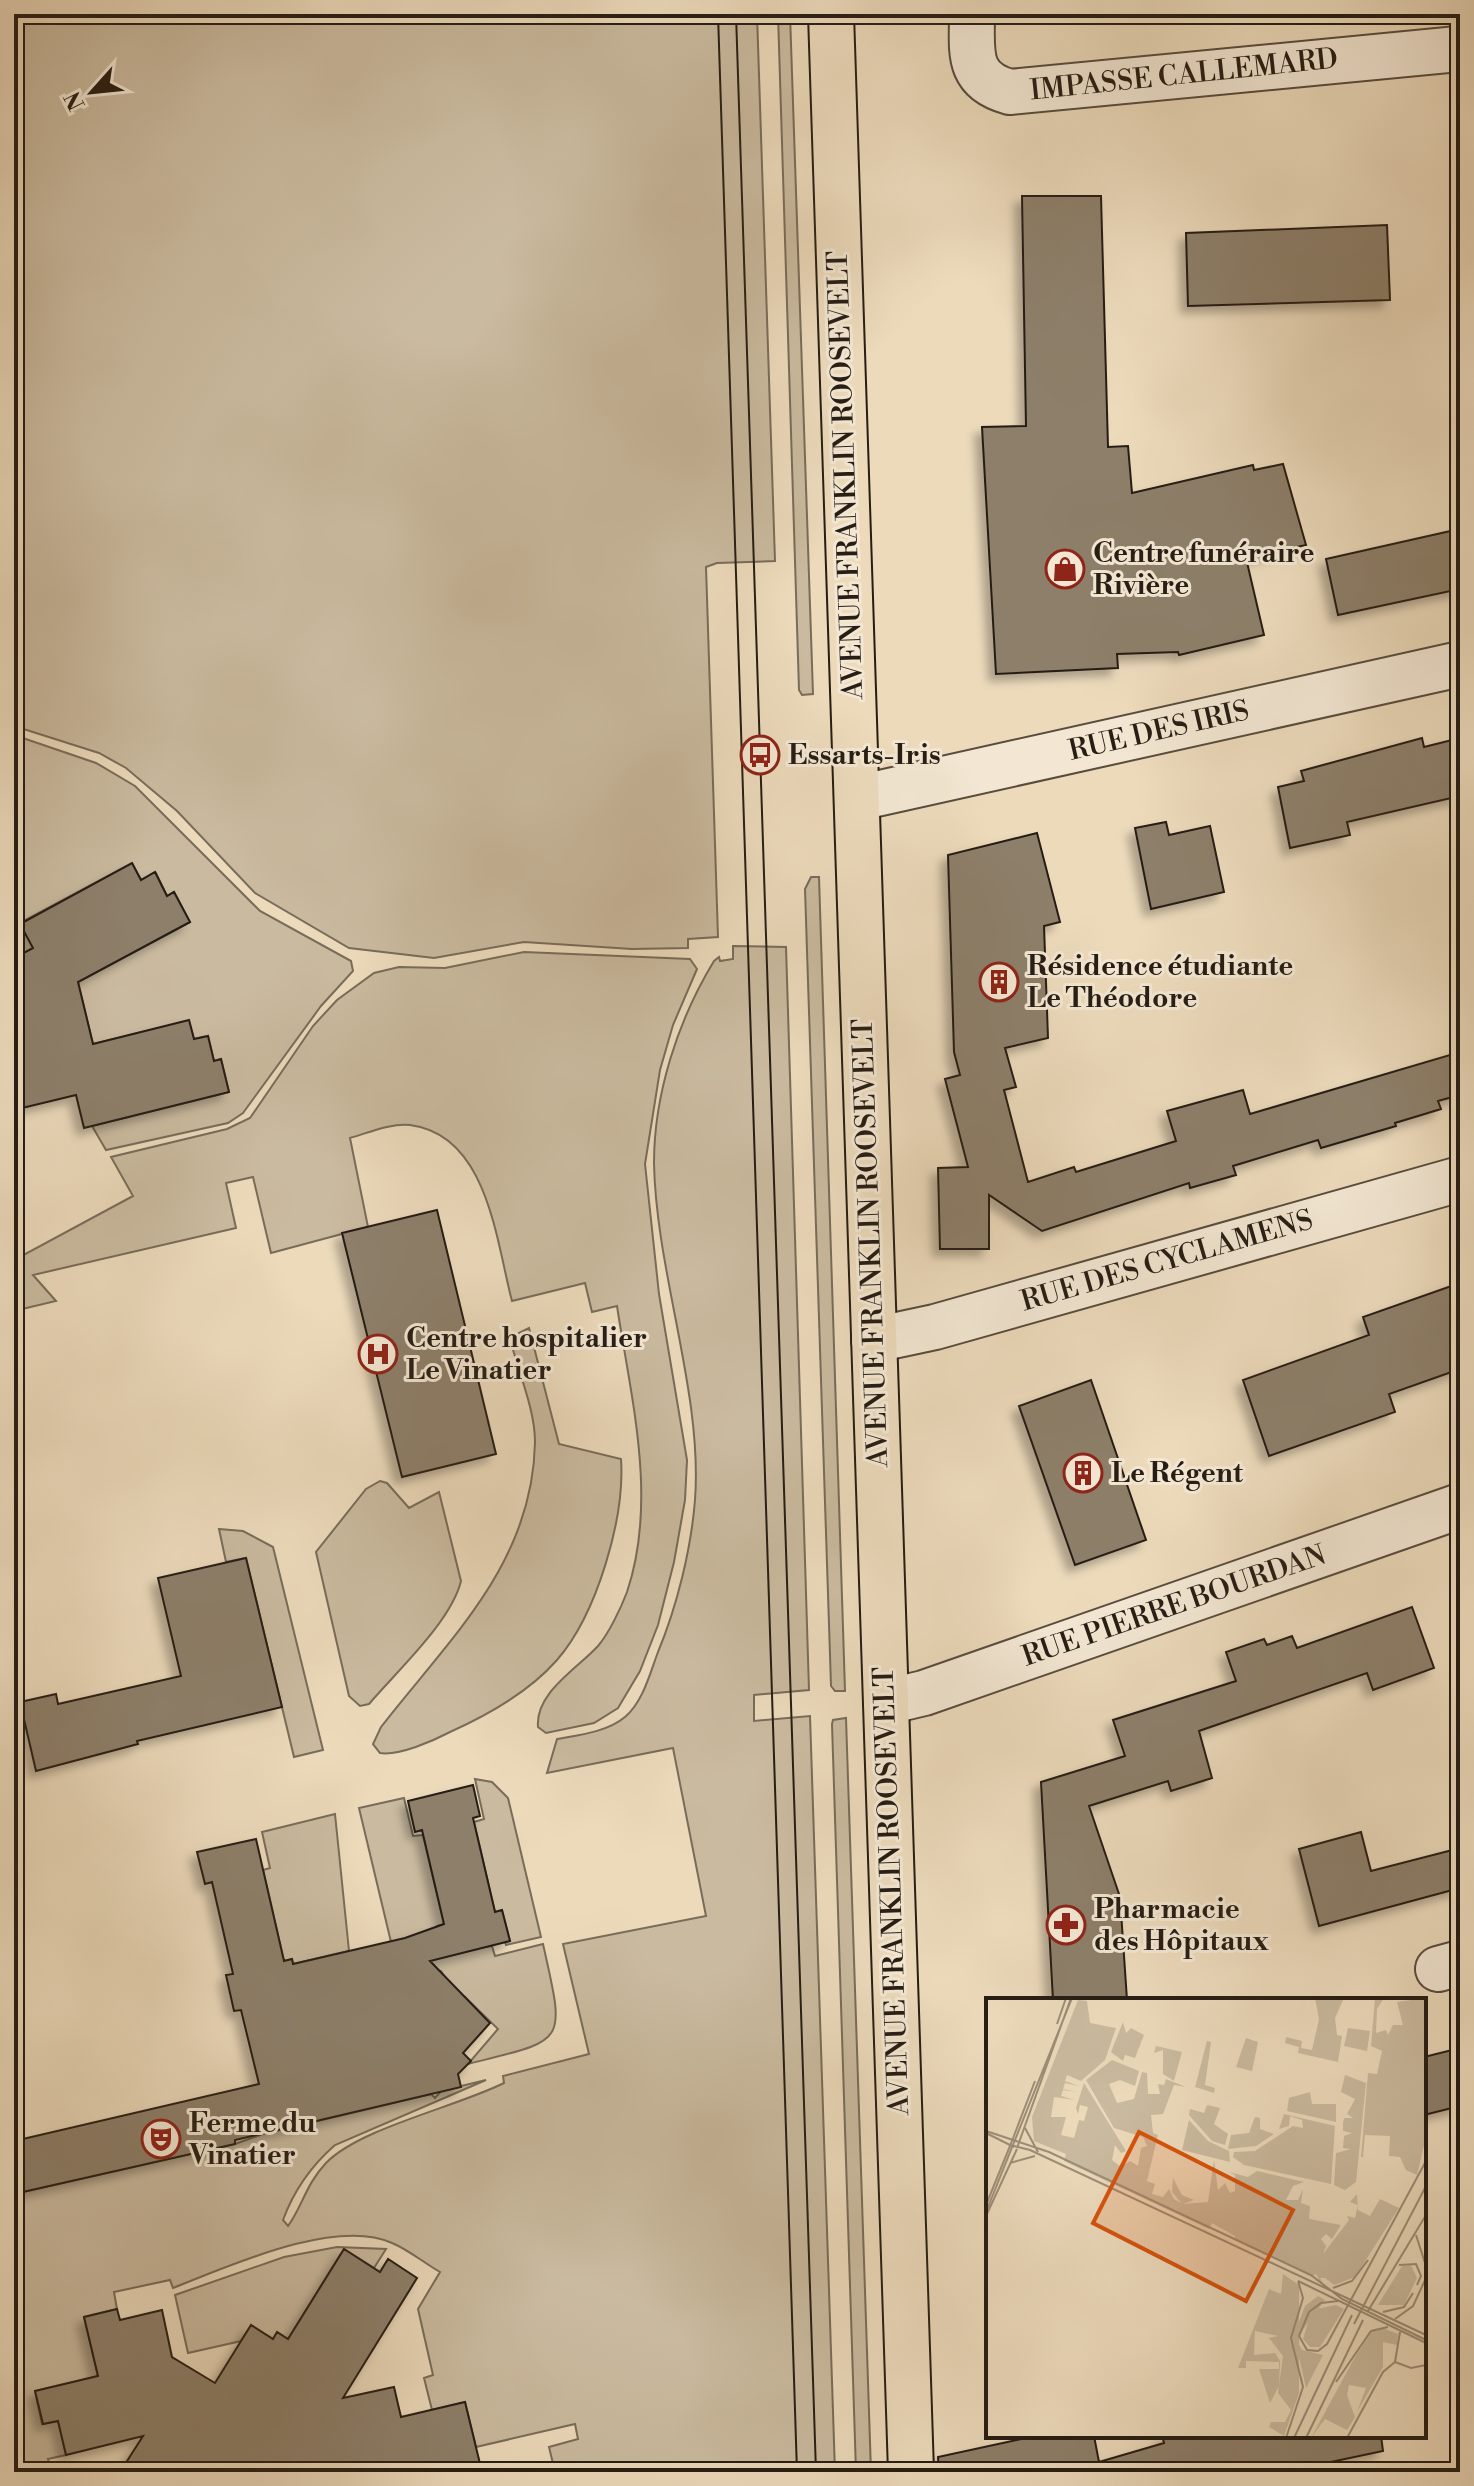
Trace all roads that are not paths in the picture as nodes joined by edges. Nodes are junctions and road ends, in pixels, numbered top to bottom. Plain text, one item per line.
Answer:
1 (831, 14) edge
2 (972, 14) edge
3 (1456, 41) edge
4 (1460, 664) edge
5 (858, 798) junction
6 (1460, 1179) edge
7 (874, 1340) junction
8 (1460, 1506) edge
9 (886, 1702) junction
10 (911, 2472) edge

1 - 5 main road, AVENUE FRANKLIN ROOSEVELT
2 - 3 street, IMPASSE CALLEMARD
4 - 5 street, RUE DES IRIS
5 - 7 main road, AVENUE FRANKLIN ROOSEVELT
6 - 7 street, RUE DES CYCLAMENS
7 - 9 main road, AVENUE FRANKLIN ROOSEVELT
8 - 9 street, RUE PIERRE BOURDAN
9 - 10 main road, AVENUE FRANKLIN ROOSEVELT

